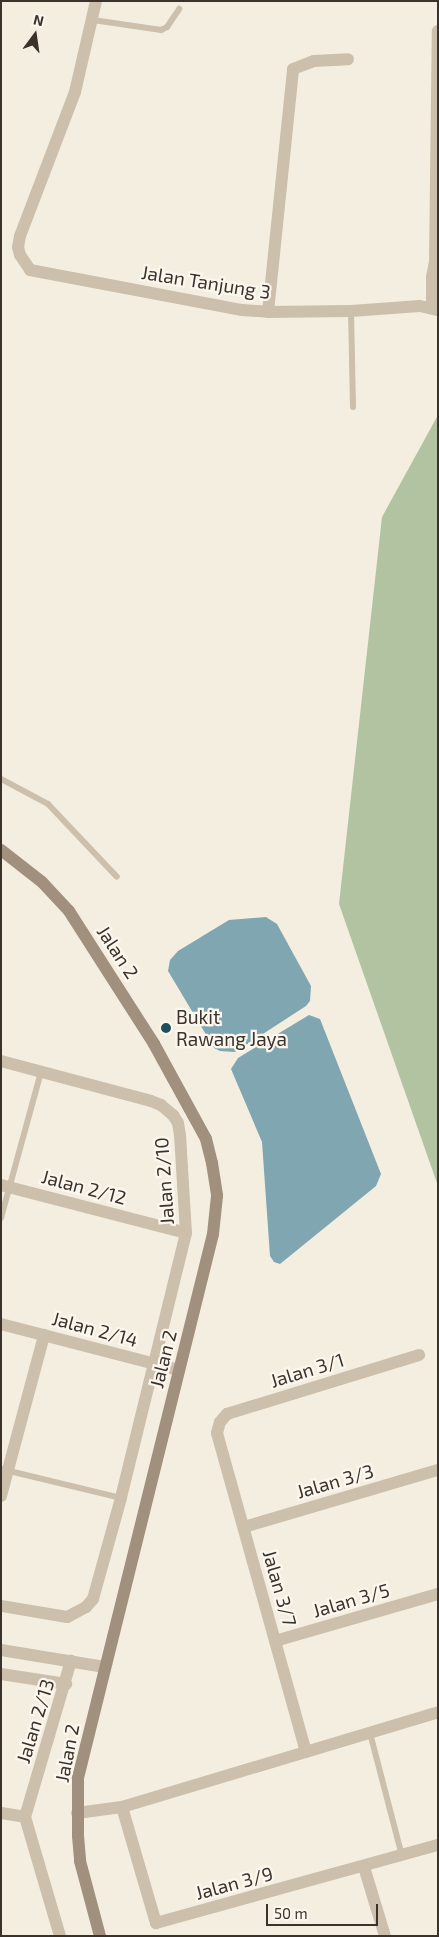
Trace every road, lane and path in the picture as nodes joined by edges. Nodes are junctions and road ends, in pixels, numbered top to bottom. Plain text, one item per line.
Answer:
1 (96, 1) edge
2 (179, 9) dead end
3 (94, 20) junction
4 (438, 31) edge
5 (348, 59) dead end
6 (435, 309) edge
7 (352, 310) junction
8 (268, 312) junction
9 (353, 407) dead end
10 (1, 779) edge
11 (1, 850) edge
12 (117, 877) dead end
13 (1, 1061) edge
14 (41, 1072) junction
15 (5, 1186) edge
16 (1, 1218) edge
17 (186, 1233) junction
18 (1, 1324) edge
19 (44, 1335) junction
20 (419, 1354) dead end
21 (154, 1363) junction
22 (179, 1370) junction
23 (217, 1434) joint
24 (5, 1470) edge
25 (438, 1470) edge
26 (1, 1496) edge
27 (121, 1498) junction
28 (244, 1528) junction
29 (438, 1594) edge
30 (1, 1606) edge
31 (275, 1641) junction
32 (1, 1650) edge
33 (71, 1661) junction
34 (105, 1667) junction
35 (1, 1674) edge
36 (66, 1684) junction
37 (438, 1712) edge
38 (370, 1733) junction
39 (306, 1752) junction
40 (122, 1807) junction
41 (1, 1813) edge
42 (77, 1813) junction
43 (25, 1817) junction
44 (438, 1846) edge
45 (402, 1856) junction
46 (364, 1867) junction
47 (60, 1936) edge
48 (100, 1936) edge
49 (385, 1936) edge

1 - 3 street
2 - 3 lane
3 - 8 street, Jalan Tanjung 3
4 - 6 street
5 - 8 street
6 - 7 street, Jalan Tanjung 3
7 - 8 street, Jalan Tanjung 3
7 - 9 lane
10 - 12 lane
11 - 22 street, Jalan 2
13 - 14 street, Jalan 2/10
14 - 15 lane
14 - 17 street, Jalan 2/10
15 - 16 lane
15 - 17 street, Jalan 2/12
17 - 21 street, Jalan 2/10
18 - 19 street, Jalan 2/14
19 - 21 street, Jalan 2/14
19 - 24 street
20 - 23 street, Jalan 3/1
21 - 22 street, Jalan 2/14
21 - 27 street, Jalan 2/10
22 - 34 street, Jalan 2
23 - 28 street, Jalan 3/7
24 - 26 street
24 - 27 lane
25 - 28 street, Jalan 3/3
27 - 30 street, Jalan 2/10
28 - 31 street, Jalan 3/7
29 - 31 street, Jalan 3/5
31 - 39 street, Jalan 3/7
32 - 33 street
33 - 34 street
33 - 36 street, Jalan 2/13
34 - 42 street, Jalan 2
35 - 36 street
36 - 43 street, Jalan 2/13
37 - 38 street
38 - 39 street
38 - 45 lane
39 - 40 street
40 - 42 street
40 - 46 street, Jalan 3/9
41 - 43 street
42 - 48 street, Jalan 2
43 - 47 street
44 - 45 street, Jalan 3/9
45 - 46 street, Jalan 3/9
46 - 49 street

